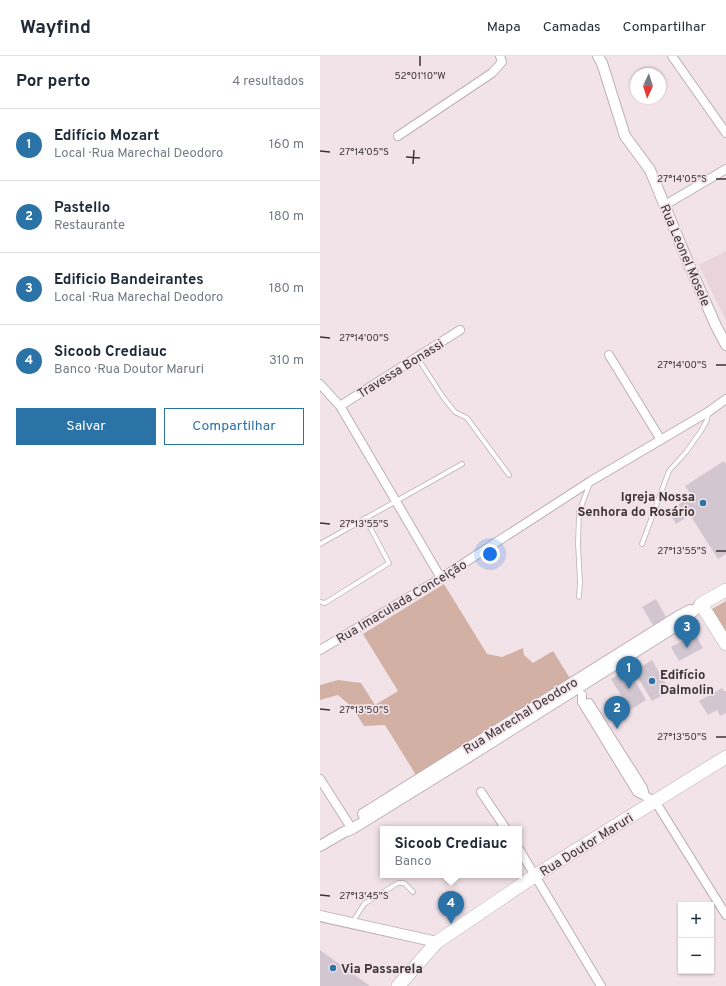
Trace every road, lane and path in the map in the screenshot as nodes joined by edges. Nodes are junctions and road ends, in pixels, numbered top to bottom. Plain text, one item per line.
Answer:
1 (500, 56) edge
2 (598, 56) edge
3 (672, 56) edge
4 (726, 133) edge
5 (398, 136) dead end
6 (726, 169) edge
7 (665, 205) junction
8 (460, 330) dead end
9 (726, 345) edge
10 (609, 355) dead end
11 (417, 358) junction
12 (320, 384) edge
13 (726, 399) edge
14 (340, 406) junction
15 (708, 412) junction
16 (661, 440) junction
17 (462, 464) dead end
18 (509, 475) dead end
19 (591, 481) junction
20 (395, 501) junction
21 (365, 518) junction
22 (320, 544) edge
23 (642, 544) dead end
24 (440, 578) junction
25 (726, 590) edge
26 (579, 597) dead end
27 (320, 602) edge
28 (701, 604) junction
29 (726, 644) edge
30 (320, 650) edge
31 (578, 688) junction
32 (726, 757) edge
33 (320, 779) edge
34 (481, 792) dead end
35 (650, 799) junction
36 (504, 826) edge
37 (348, 828) junction
38 (320, 846) edge
39 (522, 854) edge
40 (536, 875) junction
41 (413, 892) dead end
42 (726, 915) edge
43 (320, 916) edge
44 (352, 923) junction
45 (437, 942) junction
46 (398, 986) edge
47 (601, 986) edge

1 - 5 street
2 - 7 street, Rua Leonel Mosele
3 - 4 street
6 - 7 street
7 - 9 street, Rua Leonel Mosele
8 - 11 street, Travessa Bonassi
10 - 16 street
11 - 14 street, Travessa Bonassi
11 - 18 lane
12 - 14 street
13 - 15 street, Rua Imaculada Conceição
14 - 20 street
15 - 16 street, Rua Imaculada Conceição
15 - 23 lane
16 - 19 street, Rua Imaculada Conceição
17 - 20 lane
19 - 24 street, Rua Imaculada Conceição
19 - 26 lane
20 - 21 lane
20 - 24 street
21 - 22 lane
21 - 27 lane
24 - 30 street, Rua Imaculada Conceição
25 - 28 main road, Rua Marechal Deodoro
28 - 29 main road
28 - 31 street, Rua Marechal Deodoro
31 - 35 street
31 - 37 street, Rua Marechal Deodoro
32 - 35 main road, Rua Doutor Maruri
33 - 37 street
34 - 36 street
35 - 40 main road, Rua Doutor Maruri
35 - 42 street
37 - 38 street, Rua Marechal Deodoro
39 - 40 street
40 - 45 main road, Rua Doutor Maruri
40 - 47 street
41 - 44 lane
43 - 44 street
44 - 45 street
45 - 46 main road, Rua Doutor Maruri

